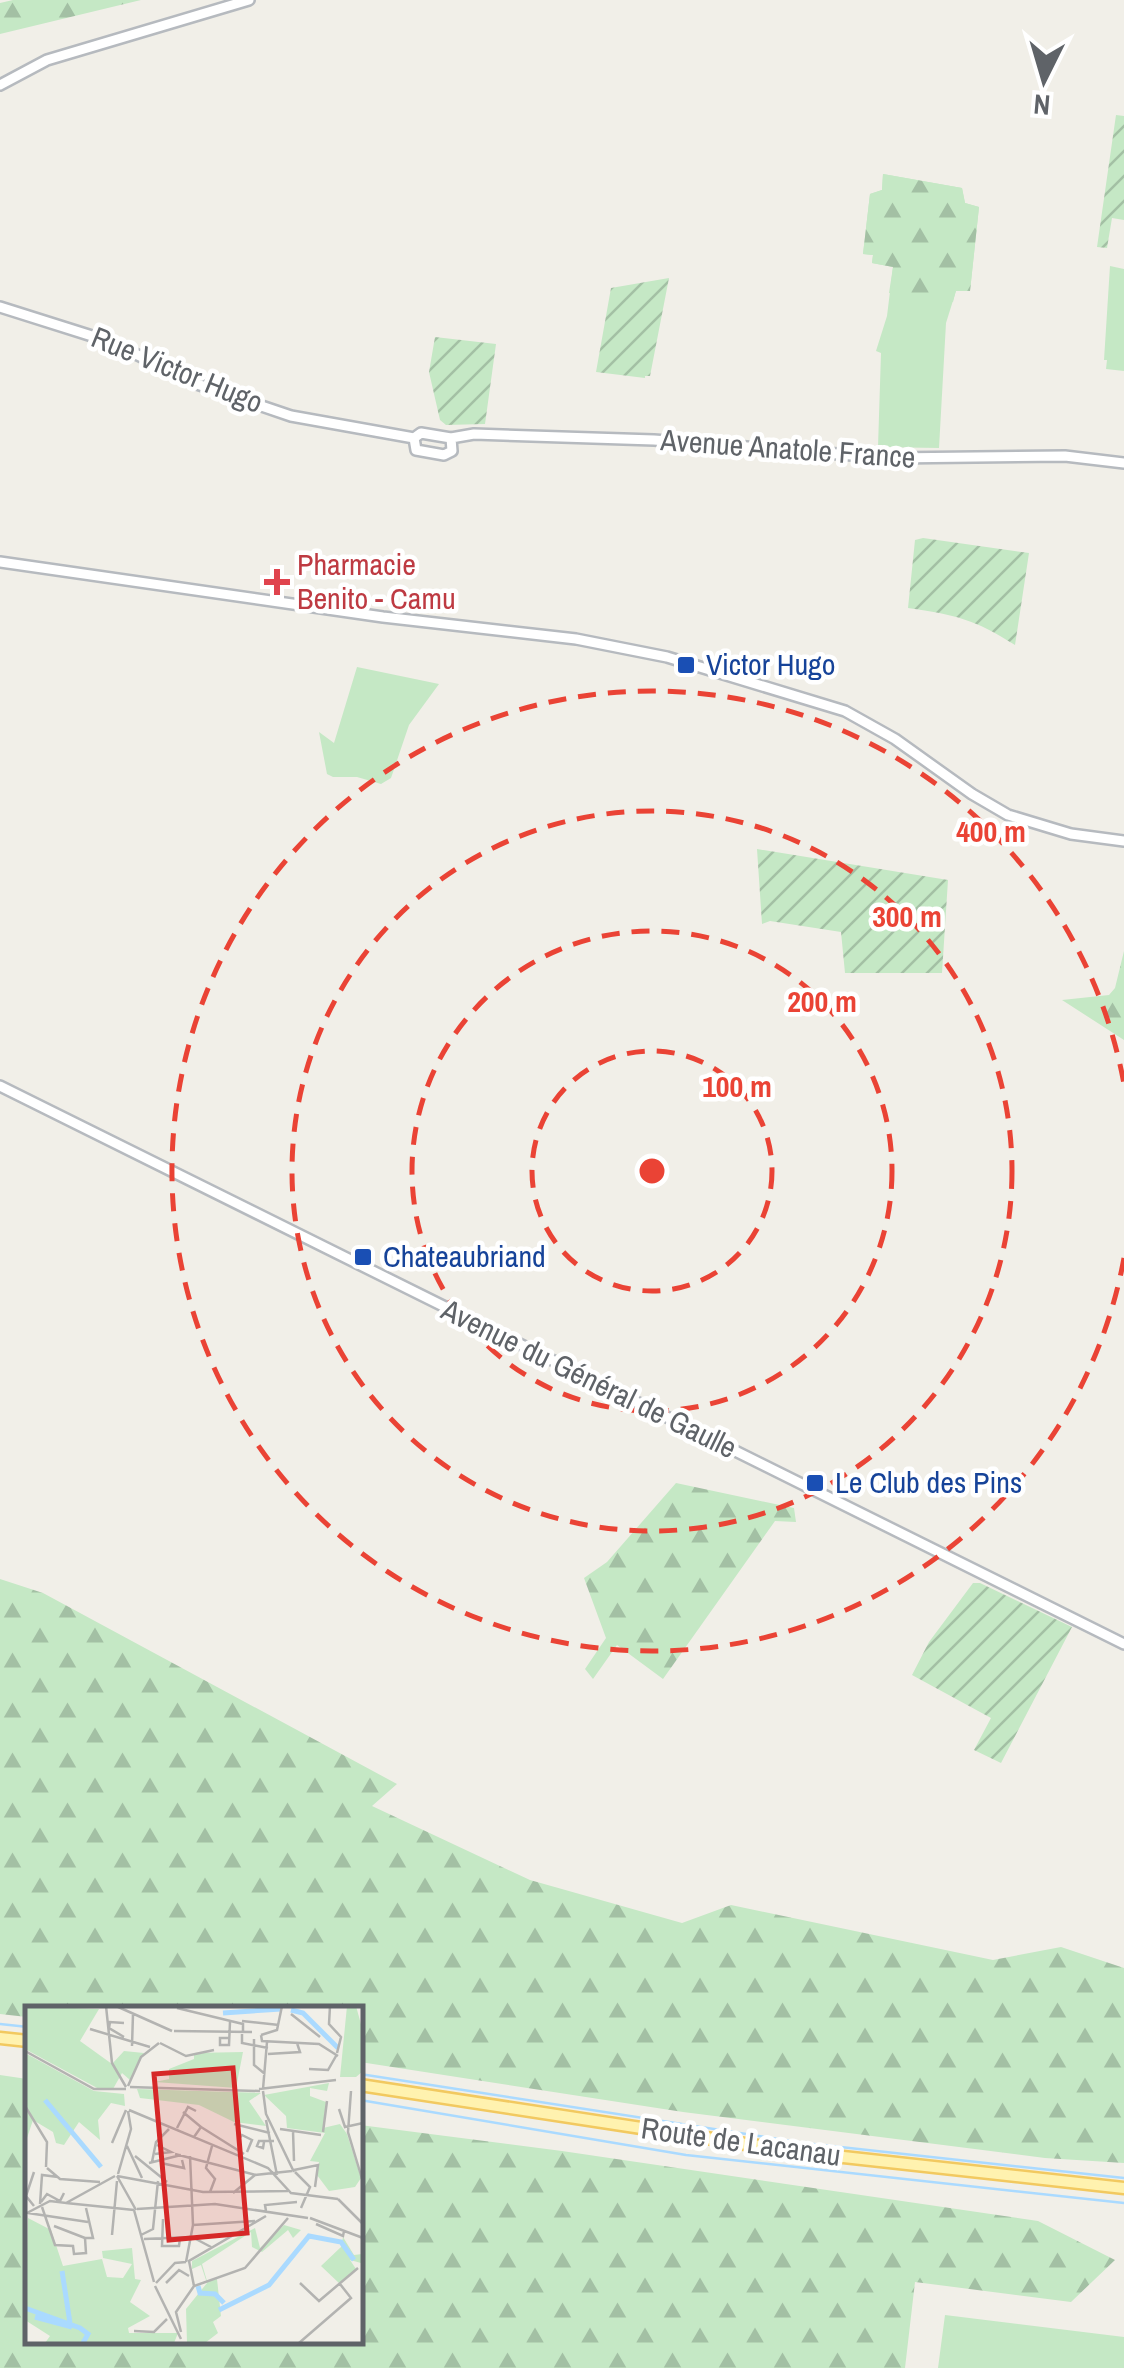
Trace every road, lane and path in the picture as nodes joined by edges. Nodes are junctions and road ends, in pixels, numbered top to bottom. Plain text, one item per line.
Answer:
1 (249, 0) edge
2 (0, 85) edge
3 (0, 307) edge
4 (414, 438) junction
5 (451, 438) junction
6 (1124, 463) edge
7 (0, 562) edge
8 (1124, 840) edge
9 (0, 1086) edge
10 (1124, 1644) edge
11 (0, 2038) edge
12 (25, 2041) edge
13 (362, 2085) edge
14 (1124, 2188) edge

1 - 2 street
3 - 4 street, Rue Victor Hugo
4 - 5 street
4 - 5 street
5 - 6 street, Avenue Anatole France
7 - 8 street
9 - 10 street, Avenue du Général de Gaulle
11 - 12 main road
13 - 14 main road, Route de Lacanau

